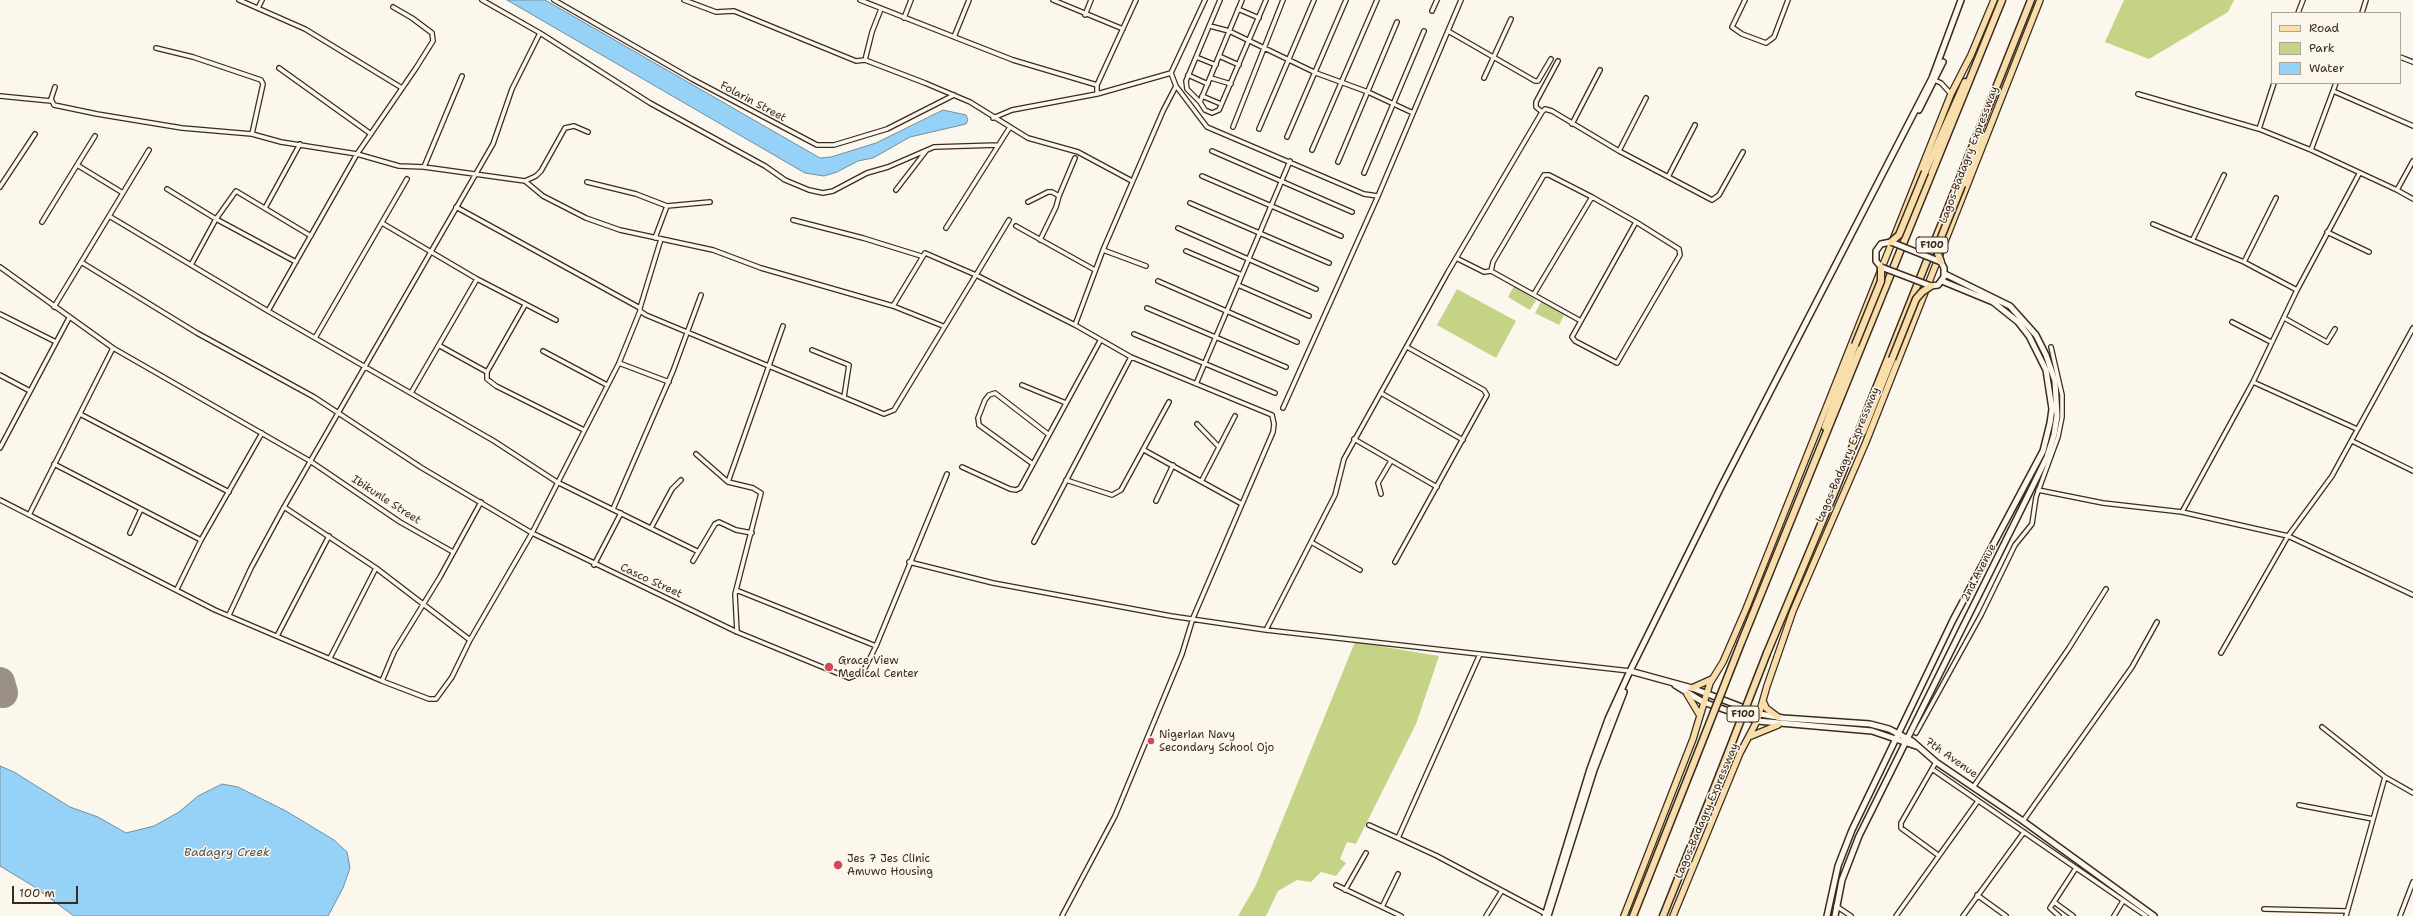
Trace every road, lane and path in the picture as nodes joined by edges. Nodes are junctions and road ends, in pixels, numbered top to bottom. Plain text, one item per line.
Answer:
1 (239, 0) edge
2 (262, 0) edge
3 (482, 0) edge
4 (554, 0) edge
5 (684, 0) edge
6 (860, 0) edge
7 (911, 0) edge
8 (969, 0) edge
9 (1053, 0) edge
10 (1091, 0) edge
11 (1136, 0) edge
12 (1204, 0) edge
13 (1220, 0) edge
14 (1242, 0) edge
15 (1266, 0) edge
16 (1283, 0) edge
17 (1314, 0) edge
18 (1346, 0) edge
19 (1377, 0) edge
20 (1437, 0) edge
21 (1461, 0) edge
22 (1745, 0) edge
23 (1788, 0) edge
24 (1962, 0) edge
25 (1994, 0) edge
26 (2002, 0) edge
27 (2031, 0) edge
28 (2040, 0) edge
29 (2302, 0) edge
30 (2366, 0) edge
31 (393, 7) dead end
32 (258, 8) junction
33 (881, 8) junction
34 (1238, 9) junction
35 (1432, 11) dead end
36 (2298, 12) edge
37 (2362, 12) edge
38 (1085, 15) junction
39 (904, 18) junction
40 (1259, 18) junction
41 (1511, 19) dead end
42 (1397, 22) dead end
43 (1992, 24) junction
44 (2021, 25) junction
45 (1210, 26) junction
46 (1123, 29) junction
47 (1229, 31) junction
48 (1424, 31) dead end
49 (1448, 31) junction
50 (540, 33) junction
51 (954, 37) junction
52 (1248, 41) junction
53 (156, 48) dead end
54 (1264, 48) junction
55 (1219, 56) junction
56 (1495, 56) junction
57 (1196, 57) junction
58 (2401, 57) edge
59 (1551, 59) dead end
60 (865, 60) junction
61 (1288, 60) junction
62 (1558, 61) dead end
63 (2413, 62) edge
64 (1216, 65) junction
65 (1239, 65) junction
66 (279, 68) dead end
67 (1600, 70) dead end
68 (1316, 73) junction
69 (1171, 74) junction
70 (1188, 75) junction
71 (462, 76) dead end
72 (1211, 78) junction
73 (1484, 78) dead end
74 (1934, 79) junction
75 (1342, 82) junction
76 (1208, 84) junction
77 (1231, 84) junction
78 (2274, 84) edge
79 (2336, 84) edge
80 (1097, 85) junction
81 (1176, 86) junction
82 (55, 87) dead end
83 (402, 88) junction
84 (2333, 91) junction
85 (1368, 92) junction
86 (1097, 94) junction
87 (1951, 94) junction
88 (2138, 94) dead end
89 (954, 95) junction
90 (0, 96) edge
91 (1202, 96) junction
92 (1646, 98) dead end
93 (51, 101) junction
94 (1200, 102) junction
95 (1221, 104) junction
96 (1393, 104) junction
97 (1542, 112) junction
98 (1413, 113) junction
99 (993, 118) junction
100 (1572, 124) junction
101 (1696, 125) dead end
102 (2413, 126) edge
103 (1010, 127) junction
104 (1233, 127) dead end
105 (2259, 129) junction
106 (1259, 130) dead end
107 (588, 132) dead end
108 (35, 134) dead end
109 (252, 134) junction
110 (371, 134) junction
111 (95, 136) dead end
112 (1287, 137) dead end
113 (300, 144) junction
114 (998, 145) junction
115 (148, 150) dead end
116 (927, 150) junction
117 (1312, 150) dead end
118 (2311, 150) junction
119 (1212, 151) dead end
120 (1620, 151) junction
121 (1743, 152) dead end
122 (357, 154) junction
123 (1075, 158) dead end
124 (1290, 161) junction
125 (2413, 161) edge
126 (1338, 162) dead end
127 (77, 165) junction
128 (424, 167) junction
129 (1364, 173) dead end
130 (474, 174) junction
131 (2359, 174) junction
132 (2224, 175) dead end
133 (1202, 176) dead end
134 (1668, 177) junction
135 (407, 179) dead end
136 (1132, 180) junction
137 (1281, 180) junction
138 (525, 181) junction
139 (587, 182) dead end
140 (0, 187) edge
141 (167, 189) dead end
142 (896, 190) dead end
143 (2396, 190) junction
144 (123, 193) junction
145 (1059, 196) junction
146 (1378, 196) junction
147 (1592, 197) junction
148 (2276, 198) dead end
149 (2413, 199) edge
150 (710, 202) dead end
151 (1028, 202) dead end
152 (1190, 203) dead end
153 (667, 206) junction
154 (1270, 206) junction
155 (456, 207) junction
156 (265, 208) junction
157 (1352, 212) dead end
158 (109, 216) junction
159 (216, 219) junction
160 (792, 220) dead end
161 (1009, 220) dead end
162 (42, 222) dead end
163 (1636, 222) junction
164 (382, 223) junction
165 (2153, 224) dead end
166 (1016, 226) dead end
167 (946, 228) dead end
168 (1178, 228) dead end
169 (1260, 232) junction
170 (2327, 232) junction
171 (311, 236) junction
172 (1341, 236) dead end
173 (655, 238) junction
174 (661, 239) junction
175 (1040, 240) junction
176 (2193, 240) junction
177 (1891, 242) junction
178 (1103, 250) junction
179 (431, 251) junction
180 (1186, 251) dead end
181 (2370, 252) dead end
182 (921, 256) junction
183 (1249, 258) junction
184 (1456, 258) junction
185 (81, 262) junction
186 (296, 262) junction
187 (1940, 262) junction
188 (2244, 262) junction
189 (1329, 263) dead end
190 (191, 265) junction
191 (1146, 266) dead end
192 (0, 267) edge
193 (1881, 267) junction
194 (1095, 270) junction
195 (1492, 271) junction
196 (1945, 274) junction
197 (976, 275) junction
198 (1242, 275) junction
199 (477, 279) junction
200 (1158, 281) dead end
201 (1942, 281) junction
202 (1238, 285) junction
203 (1931, 286) junction
204 (1316, 289) dead end
205 (2297, 290) junction
206 (1534, 294) junction
207 (701, 295) dead end
208 (525, 305) junction
209 (54, 306) junction
210 (893, 306) junction
211 (1147, 308) dead end
212 (640, 309) junction
213 (268, 311) junction
214 (1226, 312) junction
215 (0, 314) edge
216 (1309, 316) dead end
217 (69, 318) junction
218 (2284, 318) junction
219 (556, 320) dead end
220 (1581, 321) junction
221 (2232, 322) dead end
222 (1075, 325) junction
223 (783, 326) dead end
224 (943, 326) junction
225 (2413, 328) edge
226 (2335, 329) dead end
227 (688, 332) junction
228 (1134, 334) dead end
229 (315, 338) junction
230 (1216, 338) junction
231 (1100, 341) junction
232 (56, 342) junction
233 (1297, 342) dead end
234 (2271, 342) junction
235 (440, 346) junction
236 (1407, 347) junction
237 (2051, 347) dead end
238 (113, 348) junction
239 (812, 350) dead end
240 (543, 351) dead end
241 (1131, 357) junction
242 (619, 363) junction
243 (1205, 363) junction
244 (364, 366) junction
245 (1286, 367) dead end
246 (769, 368) junction
247 (487, 372) junction
248 (0, 375) edge
249 (669, 382) junction
250 (2253, 382) junction
251 (1196, 384) junction
252 (607, 385) junction
253 (1022, 385) dead end
254 (30, 391) junction
255 (411, 393) junction
256 (1275, 393) dead end
257 (1381, 393) junction
258 (844, 397) junction
259 (1169, 402) dead end
260 (1066, 403) junction
261 (1283, 408) dead end
262 (338, 413) junction
263 (80, 414) junction
264 (1236, 416) dead end
265 (1197, 424) dead end
266 (2357, 429) junction
267 (584, 430) junction
268 (262, 433) junction
269 (1048, 434) junction
270 (1354, 439) junction
271 (2, 440) edge
272 (1463, 440) junction
273 (2352, 441) junction
274 (1219, 447) junction
275 (0, 448) edge
276 (1144, 450) junction
277 (696, 454) dead end
278 (1391, 460) junction
279 (310, 461) junction
280 (54, 464) junction
281 (1033, 464) junction
282 (1173, 465) junction
283 (962, 467) dead end
284 (2413, 471) edge
285 (1811, 473) junction
286 (947, 474) dead end
287 (681, 480) dead end
288 (1066, 480) junction
289 (1202, 480) junction
290 (557, 482) junction
291 (728, 482) junction
292 (1437, 487) junction
293 (2038, 490) junction
294 (1835, 491) junction
295 (229, 492) junction
296 (1381, 494) dead end
297 (0, 500) edge
298 (1156, 501) dead end
299 (480, 502) junction
300 (1242, 504) junction
301 (284, 508) junction
302 (141, 509) junction
303 (613, 509) junction
304 (2182, 512) junction
305 (621, 513) junction
306 (29, 515) junction
307 (651, 528) junction
308 (130, 533) dead end
309 (532, 533) junction
310 (752, 533) junction
311 (329, 536) junction
312 (2288, 536) junction
313 (201, 540) junction
314 (1034, 542) dead end
315 (1311, 542) junction
316 (697, 551) junction
317 (453, 552) junction
318 (693, 561) dead end
319 (909, 562) junction
320 (1395, 562) dead end
321 (594, 564) junction
322 (376, 568) junction
323 (1360, 570) dead end
324 (177, 589) junction
325 (2106, 589) dead end
326 (736, 590) junction
327 (2413, 595) edge
328 (423, 605) junction
329 (229, 615) junction
330 (1193, 618) junction
331 (2157, 622) dead end
332 (1266, 630) junction
333 (737, 632) junction
334 (277, 636) junction
335 (470, 640) junction
336 (876, 646) junction
337 (2221, 653) dead end
338 (1480, 654) junction
339 (330, 658) junction
340 (1631, 671) junction
341 (1712, 678) junction
342 (382, 681) junction
343 (1675, 685) junction
344 (1692, 688) junction
345 (1706, 693) junction
346 (1687, 694) junction
347 (1703, 702) junction
348 (1764, 703) junction
349 (1699, 714) junction
350 (1760, 714) junction
351 (1778, 717) junction
352 (1757, 721) junction
353 (1778, 724) junction
354 (2322, 727) dead end
355 (1916, 733) dead end
356 (1900, 734) junction
357 (1751, 736) junction
358 (1907, 738) junction
359 (1896, 740) junction
360 (1905, 744) junction
361 (1916, 746) junction
362 (1936, 762) junction
363 (1932, 769) junction
364 (2385, 777) junction
365 (1974, 786) junction
366 (2413, 793) edge
367 (1978, 801) junction
368 (2299, 805) dead end
369 (2373, 819) junction
370 (2023, 821) junction
371 (1369, 825) dead end
372 (2024, 832) junction
373 (1398, 838) junction
374 (1366, 853) dead end
375 (1938, 855) junction
376 (2076, 868) junction
377 (1398, 874) dead end
378 (2413, 882) edge
379 (1336, 885) dead end
380 (1345, 890) junction
381 (1501, 892) junction
382 (1977, 895) junction
383 (2123, 901) junction
384 (2054, 902) junction
385 (1836, 906) junction
386 (1382, 907) junction
387 (2264, 908) dead end
388 (2346, 914) edge
389 (1547, 915) edge
390 (1062, 916) edge
391 (1401, 916) edge
392 (1486, 916) edge
393 (1624, 916) edge
394 (1633, 916) edge
395 (1663, 916) edge
396 (1673, 916) edge
397 (1827, 916) edge
398 (1835, 916) edge
399 (1851, 916) edge
400 (1896, 916) edge
401 (1963, 916) edge
402 (2006, 916) edge
403 (2059, 916) edge
404 (2073, 916) edge
405 (2114, 916) edge
406 (2146, 916) edge
407 (2154, 916) edge
408 (2400, 916) edge

1 - 32 street
2 - 32 street
3 - 50 street
4 - 89 street, Folarin Street
5 - 60 street
6 - 33 street
7 - 39 street
8 - 51 street
9 - 38 street
10 - 38 street
11 - 46 street
12 - 69 street
13 - 45 street
14 - 34 street
15 - 40 street
16 - 54 street
17 - 61 street
18 - 68 street
19 - 75 street
20 - 35 street
21 - 49 street
22 - 23 street
24 - 74 main road
25 - 87 main road
26 - 43 highway, F100
27 - 44 highway, Lagos-Badagry Expressway / F100
28 - 348 main road, Lagos-Badagry Expressway
29 - 36 street
30 - 37 street
31 - 83 street
32 - 83 street
33 - 39 street
33 - 60 street
34 - 40 street
34 - 47 street
38 - 46 street
39 - 51 street
40 - 52 street
41 - 56 street
42 - 85 street
43 - 177 highway, bridge
43 - 285 highway, F100
44 - 187 highway, bridge
44 - 294 highway, Lagos-Badagry Expressway / F100
45 - 47 street
45 - 57 street
46 - 80 street
47 - 52 street
47 - 55 street
48 - 96 street
49 - 56 street
49 - 98 street
50 - 116 street
50 - 130 street
51 - 80 street
52 - 54 street
52 - 65 street
53 - 109 street
54 - 61 street
54 - 104 street
55 - 64 street
55 - 65 street
56 - 59 street
56 - 73 street
57 - 64 street
57 - 70 street
58 - 63 street
60 - 89 street
61 - 68 street
61 - 106 street
62 - 97 street
64 - 72 street
65 - 77 street
66 - 110 street
67 - 100 street
68 - 75 street
68 - 112 street
69 - 81 street
69 - 86 street
70 - 76 street
70 - 94 street
71 - 128 street
72 - 76 street
72 - 77 street
74 - 87 street
74 - 340 main road
75 - 85 street
75 - 117 street
76 - 91 street
77 - 95 street
78 - 105 street
79 - 84 street
80 - 86 street
81 - 124 street
81 - 136 street
82 - 93 street
83 - 110 street
84 - 102 street
84 - 118 street
85 - 96 street
85 - 126 street
86 - 99 street
87 - 341 main road
88 - 105 street
89 - 99 street
90 - 93 street
91 - 94 street
91 - 95 street
92 - 120 street
93 - 109 street
94 - 95 street
96 - 98 street
96 - 129 street
97 - 100 street
97 - 184 street
98 - 146 street
99 - 103 street
100 - 120 street
101 - 134 street
103 - 114 street
103 - 136 street
105 - 118 street
107 - 138 street
108 - 140 street
109 - 113 street
110 - 122 street
111 - 127 street
113 - 122 street
113 - 156 street
114 - 116 street
114 - 167 street
115 - 144 street
116 - 142 street
118 - 131 street
119 - 137 street
120 - 134 street
121 - 134 street
122 - 128 street
122 - 171 street
123 - 145 street
124 - 137 street
124 - 146 street
125 - 143 street
127 - 144 street
127 - 162 street
128 - 130 street
130 - 138 street
130 - 155 street
131 - 143 street
131 - 170 street
132 - 176 street
133 - 154 street
135 - 164 street
136 - 178 street
137 - 154 street
137 - 157 street
138 - 173 street
139 - 153 street
141 - 159 street
143 - 149 street
144 - 158 street
145 - 151 street
145 - 175 street
146 - 261 street
147 - 163 street
147 - 195 street
147 - 206 street
148 - 188 street
150 - 153 street
152 - 169 street
153 - 173 street
154 - 169 street
154 - 172 street
155 - 179 street
155 - 212 street
156 - 159 street
156 - 171 street
158 - 185 street
158 - 190 street
159 - 186 street
159 - 190 street
160 - 182 street
161 - 197 street
163 - 220 street
163 - 220 street
164 - 179 street
164 - 229 street
165 - 176 street
166 - 175 street
168 - 183 street
169 - 183 street
169 - 189 street
170 - 181 street
170 - 205 street
171 - 186 street
173 - 174 street
174 - 210 street
174 - 212 street
175 - 194 street
176 - 188 street
177 - 187 main road, bridge
177 - 193 main road
178 - 191 street
178 - 194 street
179 - 199 street
179 - 244 street
180 - 198 street
182 - 197 street
182 - 210 street
183 - 198 street
183 - 204 street
184 - 195 street
184 - 236 street
185 - 209 street
185 - 262 street, Casco Street
186 - 213 street
187 - 196 main road
188 - 205 street
190 - 213 street
192 - 209 street, Ibikunle Street
193 - 203 main road, bridge
193 - 285 highway, bridge
194 - 222 street
195 - 206 street
196 - 201 main road
196 - 358 main road, 2nd Avenue
197 - 222 street
197 - 224 street
198 - 202 street
199 - 208 street
199 - 235 street
200 - 214 street
201 - 203 main road
201 - 356 main road, 2nd Avenue
202 - 214 street
202 - 216 street
203 - 294 highway, bridge
205 - 218 street
206 - 220 street
207 - 227 street
208 - 219 street
208 - 247 street
209 - 217 street, Ibikunle Street
210 - 224 street
211 - 230 street
212 - 227 street
212 - 242 street
213 - 229 street
214 - 230 street
214 - 233 street
215 - 232 street
217 - 232 street
217 - 238 street, Ibikunle Street
218 - 226 street
218 - 234 street
221 - 234 street
222 - 231 street
223 - 246 street
224 - 258 street
225 - 266 street
227 - 246 street
227 - 249 street
228 - 243 street
229 - 244 street
230 - 243 street
230 - 245 street
231 - 241 street
231 - 260 street
232 - 254 street
234 - 250 street
235 - 247 street
235 - 255 street
236 - 257 street
236 - 272 street
237 - 293 street
238 - 263 street
238 - 268 street, Ibikunle Street
239 - 258 street
240 - 252 street
241 - 251 street
241 - 288 street
242 - 249 street
242 - 252 street
243 - 251 street
243 - 256 street
244 - 255 street
244 - 262 street
246 - 258 street
246 - 291 street
247 - 267 street
248 - 254 street
249 - 303 street
250 - 266 street
250 - 304 street
251 - 300 street
252 - 267 street
253 - 260 street
254 - 271 street
255 - 290 street
257 - 270 street
257 - 272 street
259 - 276 street
260 - 269 street
262 - 279 street
262 - 299 street, Casco Street
263 - 280 street
263 - 295 street
264 - 274 street
265 - 274 street
266 - 273 street
267 - 290 street
268 - 279 street, Ibikunle Street
268 - 295 street
269 - 281 street
269 - 281 street
270 - 278 street
270 - 315 street
271 - 275 street
272 - 292 street
273 - 284 street
273 - 312 street
274 - 289 street
276 - 282 street
276 - 288 street
277 - 291 street
278 - 292 street
278 - 296 street
279 - 301 street
279 - 317 street, Ibikunle Street
280 - 302 street
280 - 306 street
281 - 283 street
282 - 289 street
282 - 298 street
285 - 394 highway, F100, bridge
286 - 319 street, Casco Street
287 - 307 street
288 - 314 street
289 - 300 street
290 - 303 street
290 - 309 street
291 - 310 street
292 - 320 street
293 - 304 street
293 - 355 street
294 - 395 highway, Lagos-Badagry Expressway / F100, bridge
295 - 313 street
297 - 306 street
299 - 309 street, Casco Street
299 - 317 street
300 - 330 street
301 - 311 street
301 - 329 street
302 - 308 street
302 - 313 street
303 - 305 street
304 - 312 street
305 - 307 street
305 - 321 street
306 - 324 street
307 - 316 street
309 - 321 street, Casco Street
309 - 335 street
310 - 316 street
310 - 326 street
311 - 322 street
311 - 334 street
312 - 327 street
312 - 337 street
313 - 324 street
315 - 323 street
315 - 332 street
316 - 318 street
317 - 328 street
319 - 330 street
319 - 336 street, Casco Street
321 - 333 street, Casco Street
322 - 328 street
322 - 339 street
324 - 329 street
325 - 365 street
326 - 333 street
326 - 336 street
328 - 335 street
328 - 342 street
329 - 334 street
330 - 332 street
330 - 390 street
331 - 370 street
332 - 338 street
333 - 336 street, Casco Street
334 - 339 street
335 - 342 street
338 - 340 street
338 - 373 street
339 - 342 street
340 - 343 main road
340 - 389 main road
341 - 344 main road
341 - 345 main road
343 - 344 main road, 7th Avenue
343 - 346 main road
344 - 345 main road, 7th Avenue
345 - 347 main road
345 - 350 main road, 7th Avenue
346 - 347 main road
346 - 349 main road
347 - 349 main road
347 - 352 main road
348 - 350 main road, Lagos-Badagry Expressway
348 - 351 main road
349 - 393 main road
350 - 351 main road, 7th Avenue
350 - 352 main road, Lagos-Badagry Expressway
351 - 356 main road, 7th Avenue
352 - 353 main road
352 - 357 main road, Lagos-Badagry Expressway
353 - 357 main road
353 - 359 main road
354 - 364 street
356 - 358 main road, 7th Avenue
356 - 359 main road, 2nd Avenue
357 - 396 main road, Lagos-Badagry Expressway
358 - 360 main road, 2nd Avenue
358 - 361 main road, 7th Avenue
359 - 360 main road
359 - 397 main road, 2nd Avenue
360 - 361 main road
360 - 385 main road, 2nd Avenue
361 - 362 main road, 7th Avenue
362 - 363 street
362 - 365 main road, 7th Avenue
363 - 367 street
363 - 375 street
364 - 366 street
364 - 369 street
365 - 370 main road, 7th Avenue
367 - 372 street
367 - 375 street
368 - 369 street
369 - 388 street
370 - 407 main road, 7th Avenue
371 - 373 street
372 - 376 street
372 - 382 street
373 - 381 street
374 - 380 street
375 - 400 street
376 - 383 street
376 - 384 street
377 - 386 street
378 - 408 street
379 - 380 street
380 - 386 street
381 - 389 street
381 - 392 street
382 - 401 street
382 - 402 street
383 - 405 street
383 - 406 street
384 - 403 street
384 - 404 street
385 - 398 main road, 2nd Avenue
385 - 399 street
386 - 391 street
387 - 388 street

